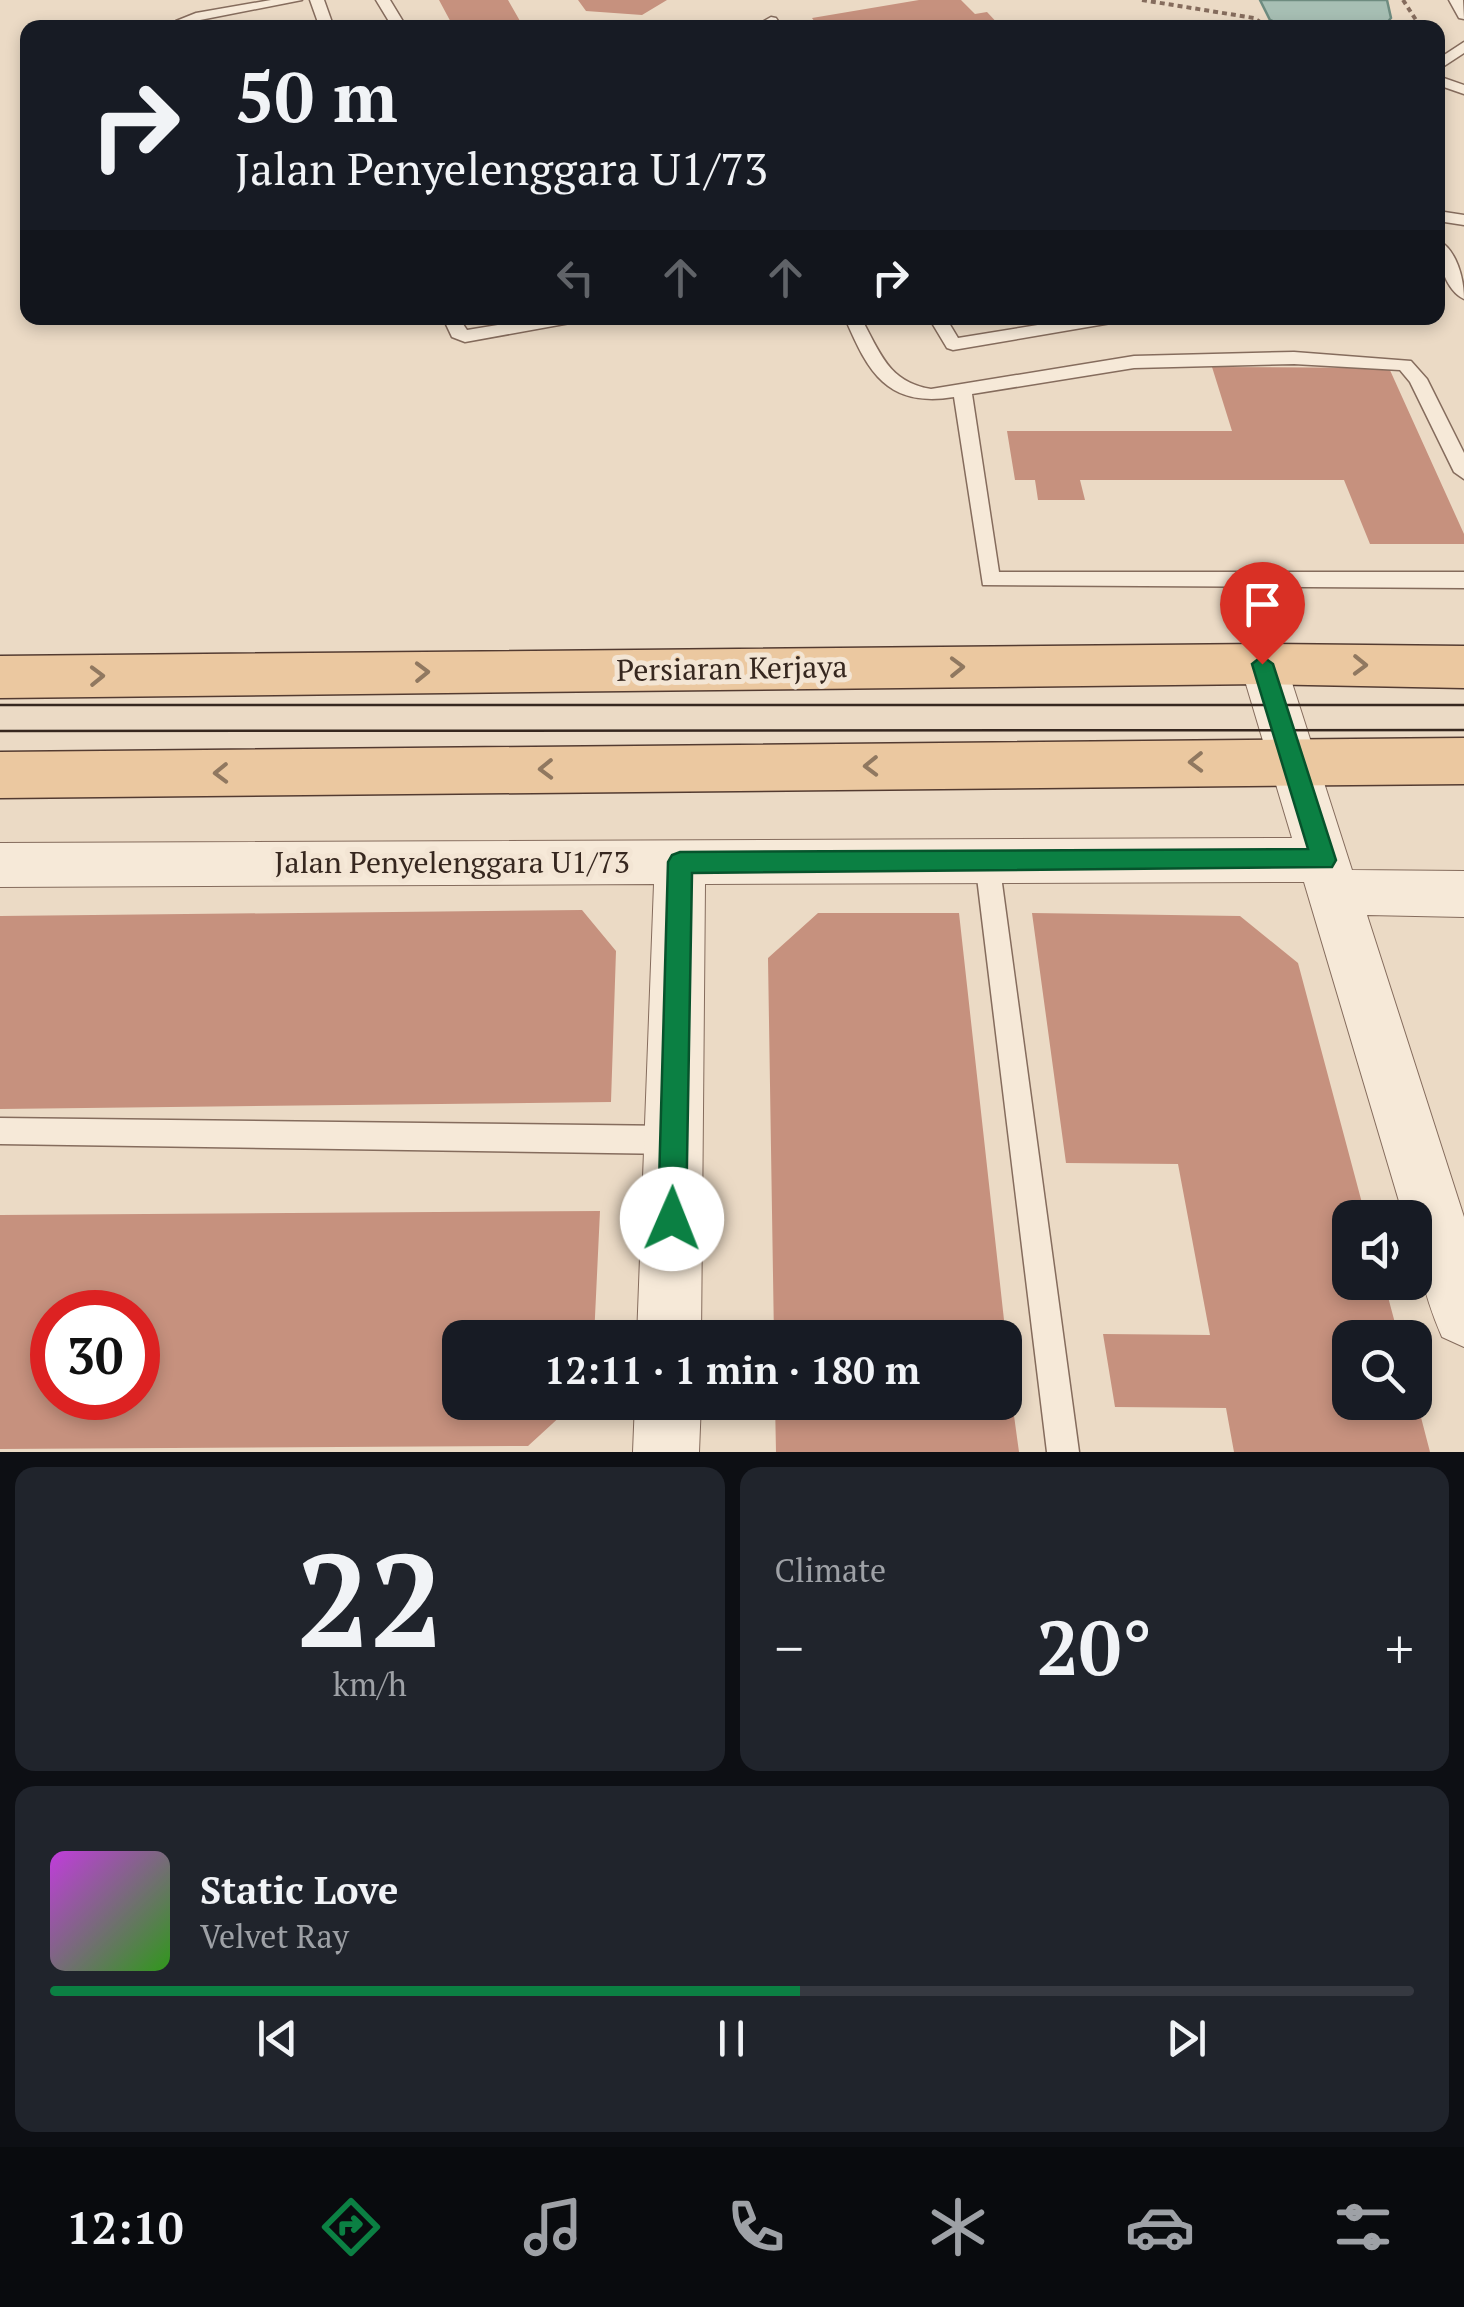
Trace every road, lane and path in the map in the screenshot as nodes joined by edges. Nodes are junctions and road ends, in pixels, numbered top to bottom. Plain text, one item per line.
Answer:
1 (295, 0) edge
2 (1142, 0) edge
3 (1456, 0) edge
4 (255, 8) junction
5 (1464, 13) edge
6 (190, 20) edge
7 (258, 20) edge
8 (1257, 20) edge
9 (1445, 258) edge
10 (1464, 294) edge
11 (454, 325) edge
12 (529, 325) edge
13 (856, 325) edge
14 (942, 325) edge
15 (1024, 325) edge
16 (962, 390) junction
17 (1464, 472) edge
18 (1464, 580) edge
19 (1262, 664) junction
20 (1464, 667) edge
21 (0, 676) edge
22 (1464, 761) edge
23 (1293, 762) junction
24 (0, 775) edge
25 (988, 861) junction
26 (680, 862) junction
27 (0, 864) edge
28 (1329, 876) junction
29 (1464, 894) edge
30 (0, 1132) edge
31 (674, 1140) junction
32 (1459, 1283) edge
33 (669, 1320) edge
34 (667, 1420) edge
35 (666, 1452) edge
36 (1063, 1452) edge

1 - 4 lane
2 - 8 path
3 - 5 lane
4 - 6 lane
4 - 7 lane
9 - 10 lane
11 - 12 lane
13 - 16 lane
14 - 15 lane
16 - 17 lane
16 - 18 lane
19 -> 20 main road, Persiaran Kerjaya
21 -> 19 main road, Persiaran Kerjaya
19 - 23 street
22 - 23 main road
23 -> 24 main road
23 - 28 street
25 - 26 street, Jalan Penyelenggara U1/73
25 - 28 street, Jalan Penyelenggara U1/73
25 - 36 lane
26 - 27 street, Jalan Penyelenggara U1/73
26 - 31 street
28 - 29 street, Jalan Penyelenggara U1/73
28 - 32 street
30 - 31 lane
31 - 33 street
34 - 35 street

